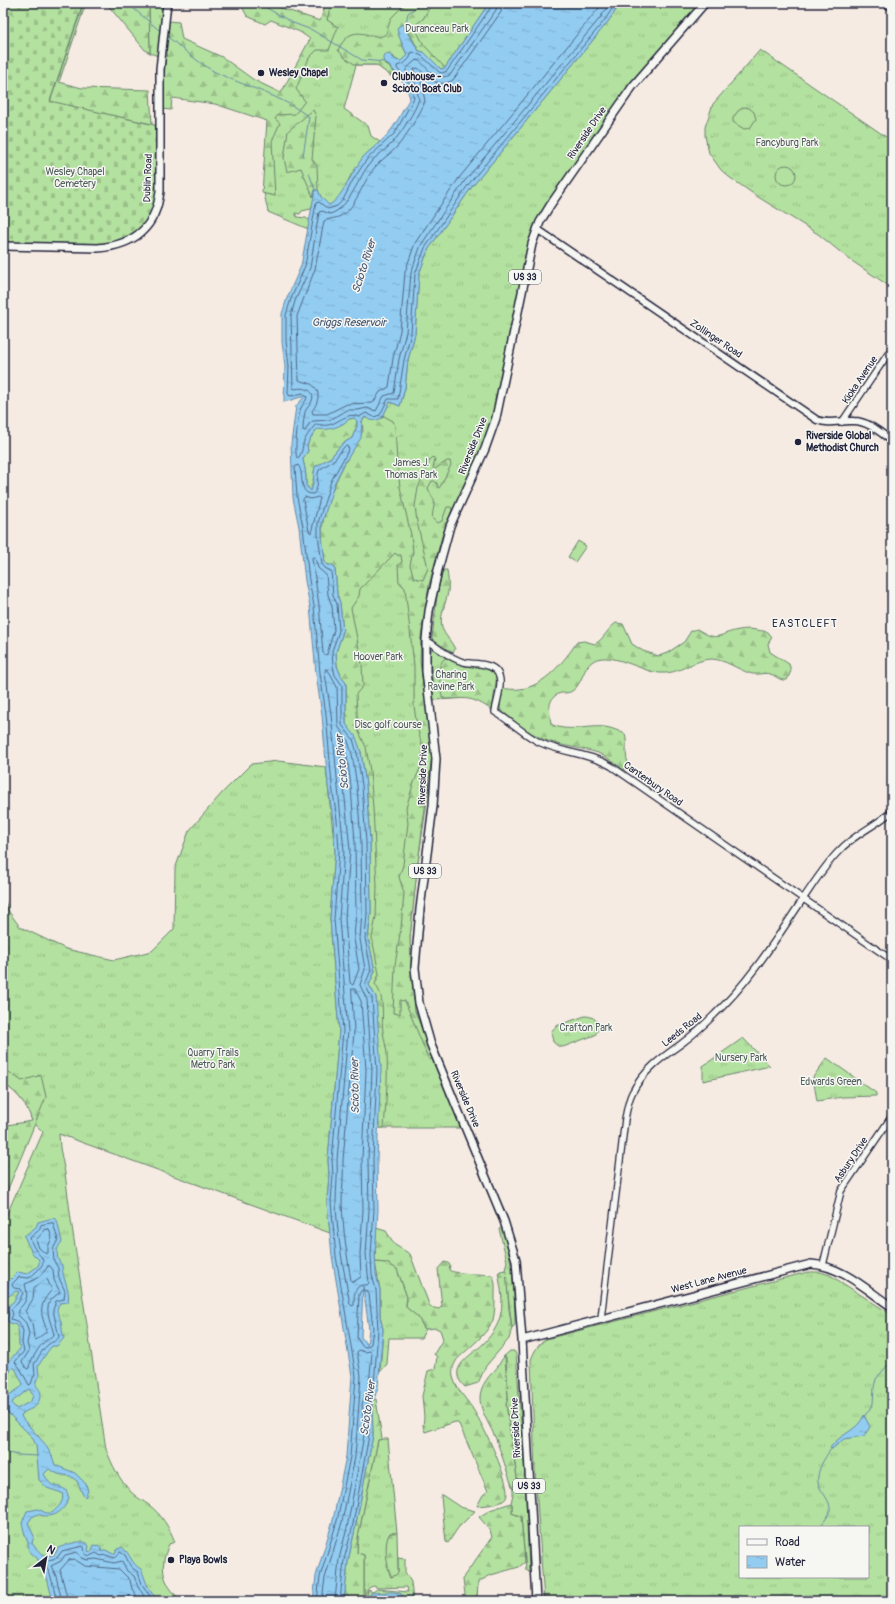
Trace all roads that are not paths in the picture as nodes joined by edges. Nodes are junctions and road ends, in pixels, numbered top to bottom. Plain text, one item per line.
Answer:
1 (167, 3) edge
2 (704, 3) edge
3 (884, 3) edge
4 (892, 8) edge
5 (537, 229) junction
6 (3, 246) edge
7 (892, 348) edge
8 (842, 422) junction
9 (892, 441) edge
10 (426, 640) junction
11 (892, 811) edge
12 (804, 899) junction
13 (892, 960) edge
14 (892, 1116) edge
15 (823, 1265) junction
16 (892, 1307) edge
17 (601, 1318) junction
18 (522, 1340) junction
19 (536, 1601) edge

1 - 6 main road, Dublin Road
2 - 5 main road, Riverside Drive / US 33
3 - 4 street
5 - 8 main road, Zollinger Road
5 - 10 main road, Riverside Drive / US 33
7 - 8 street, Kioka Avenue
8 - 9 main road, Zollinger Road
10 - 12 street, Canterbury Road
10 - 18 main road, Riverside Drive / US 33
11 - 12 street, Leeds Road
12 - 13 street, Canterbury Road
12 - 17 street, Leeds Road
14 - 15 street, Asbury Drive
15 - 16 main road, West Lane Avenue
15 - 17 main road, West Lane Avenue
17 - 18 main road, West Lane Avenue
18 - 19 main road, Riverside Drive / US 33

